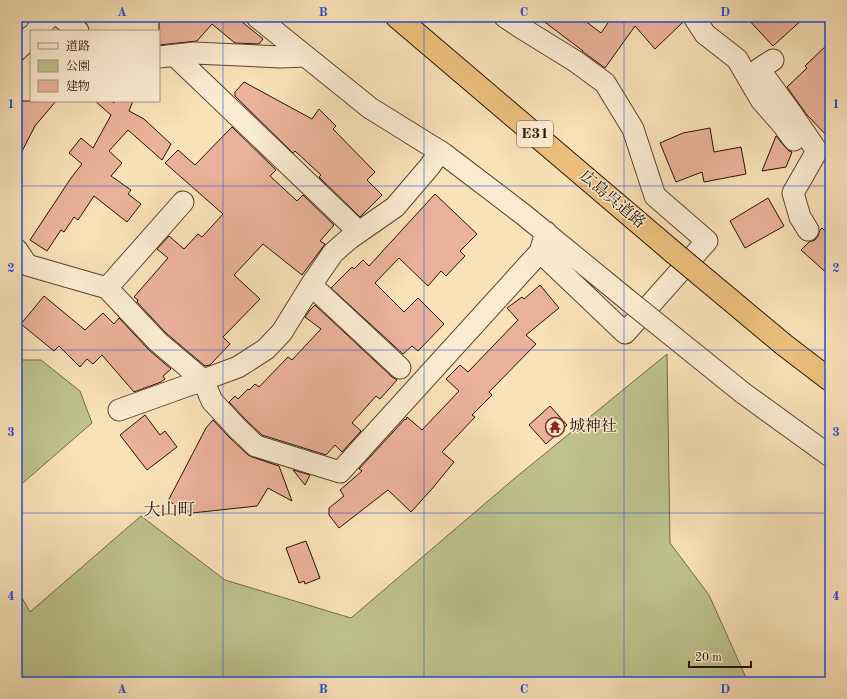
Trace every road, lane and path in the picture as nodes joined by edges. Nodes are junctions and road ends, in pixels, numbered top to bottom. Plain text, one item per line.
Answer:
1 (49, 17) edge
2 (61, 17) edge
3 (256, 17) edge
4 (397, 17) edge
5 (505, 17) edge
6 (694, 17) edge
7 (37, 30) edge
8 (77, 30) edge
9 (30, 37) edge
10 (17, 50) edge
11 (166, 56) edge
12 (305, 56) junction
13 (761, 61) dead end
14 (440, 151) junction
15 (800, 180) junction
16 (183, 202) dead end
17 (808, 230) dead end
18 (359, 232) junction
19 (543, 242) junction
20 (17, 250) edge
21 (311, 285) junction
22 (107, 288) junction
23 (400, 368) dead end
24 (203, 380) junction
25 (830, 380) edge
26 (119, 410) dead end
27 (830, 456) edge

1 - 7 street
2 - 8 street
3 - 12 street
4 - 25 highway, 広島呉道路 / E31, bridge
5 - 19 street
6 - 15 street
9 - 10 street
11 - 12 street
11 - 18 street
12 - 14 street
13 - 15 street
14 - 18 street
14 - 19 street
15 - 17 street
16 - 22 street
18 - 21 street
19 - 24 street
19 - 27 street, bridge
20 - 22 street
21 - 23 street
21 - 24 street
22 - 24 street
24 - 26 street

